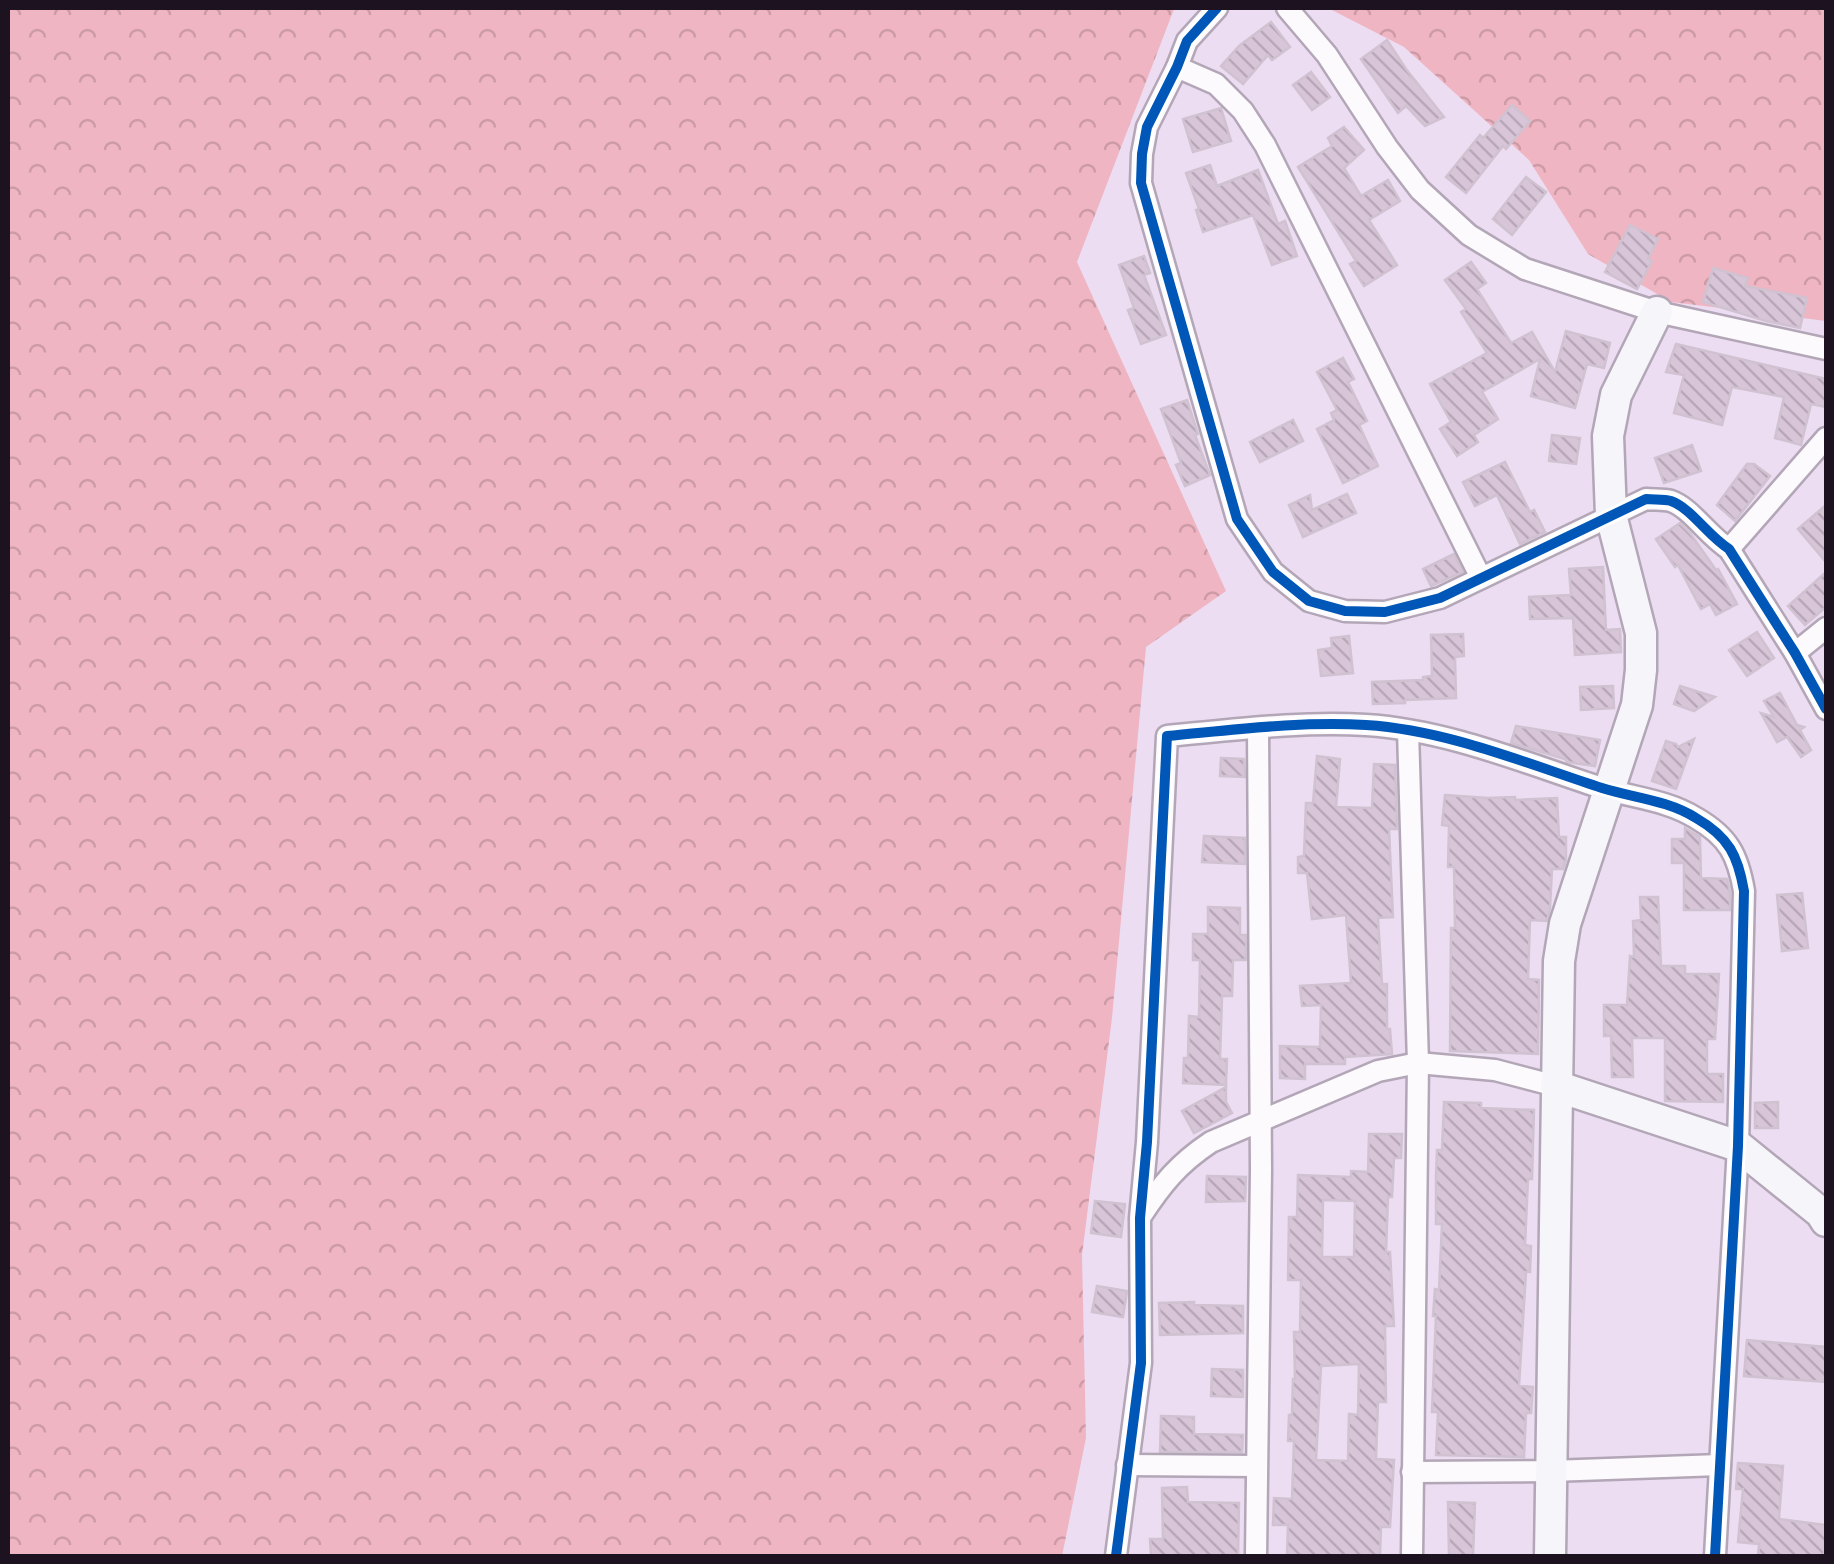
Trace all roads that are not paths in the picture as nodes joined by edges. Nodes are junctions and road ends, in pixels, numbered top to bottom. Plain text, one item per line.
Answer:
1 (1217, 8) edge
2 (1287, 8) edge
3 (1177, 68) junction
4 (1657, 312) junction
5 (1826, 349) edge
6 (1826, 438) edge
7 (1611, 516) junction
8 (1730, 549) junction
9 (1481, 578) junction
10 (1826, 628) edge
11 (1795, 653) junction
12 (1826, 709) edge
13 (1258, 728) junction
14 (1408, 731) junction
15 (1608, 790) junction
16 (1418, 1062) junction
17 (1556, 1086) junction
18 (1261, 1123) junction
19 (1738, 1146) junction
20 (1140, 1218) junction
21 (1826, 1221) edge
22 (1127, 1465) junction
23 (1720, 1465) junction
24 (1256, 1466) junction
25 (1551, 1471) junction
26 (1412, 1472) junction
27 (1116, 1556) edge
28 (1256, 1556) edge
29 (1412, 1556) edge
30 (1550, 1556) edge
31 (1714, 1556) edge

1 - 3 street
2 - 4 street
3 - 9 street
3 - 9 street
4 - 5 street
4 - 7 street
6 - 8 street
7 - 8 street
7 - 9 street
7 - 15 street
8 - 11 street
10 - 11 street
11 - 12 street
13 - 14 street
13 - 18 street
13 - 20 street
14 - 15 street
14 - 16 street
15 - 17 street
15 - 19 street
16 - 17 street
16 - 18 street
16 - 26 street
17 - 19 street
17 - 25 street
18 - 20 street
18 - 24 street
19 - 21 street
19 - 23 street
20 - 22 street
22 - 24 street
22 - 27 street
23 - 25 street
23 - 31 street
24 - 28 street
25 - 26 street
25 - 30 street
26 - 29 street

